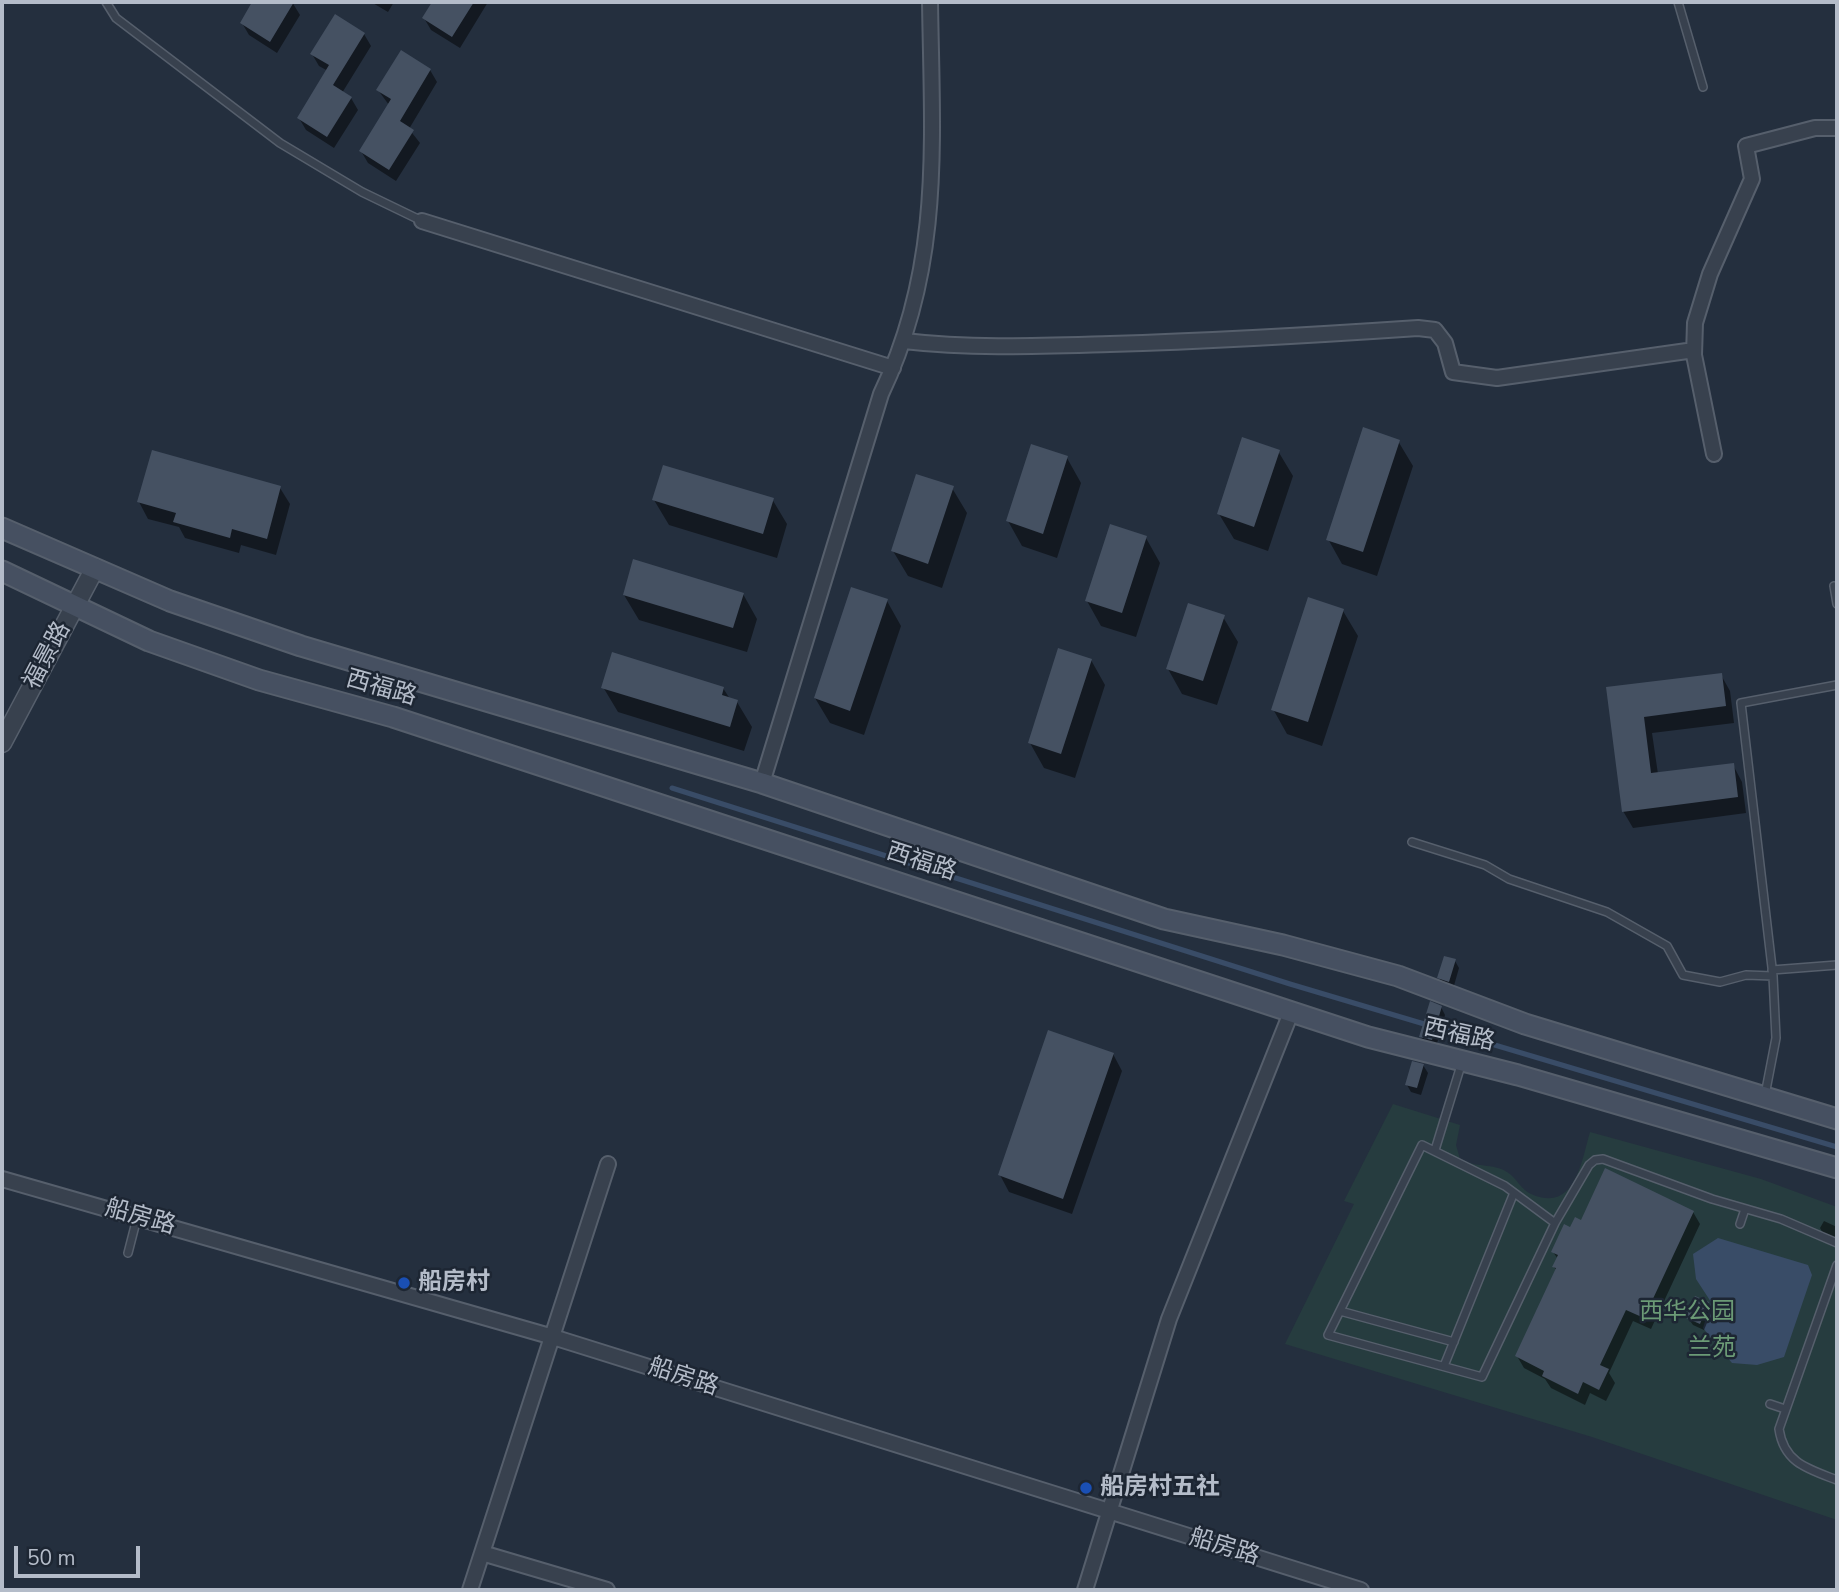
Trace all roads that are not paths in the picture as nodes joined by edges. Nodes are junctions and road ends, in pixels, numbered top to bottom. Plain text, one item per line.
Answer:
1 (106, 2) edge
2 (930, 2) edge
3 (1678, 2) edge
4 (1703, 87) dead end
5 (1837, 128) edge
6 (422, 221) joint
7 (904, 341) junction
8 (1694, 350) junction
9 (893, 368) junction
10 (1714, 454) dead end
11 (2, 528) edge
12 (95, 568) junction
13 (2, 571) edge
14 (1834, 586) dead end
15 (1837, 604) edge
16 (74, 607) junction
17 (1837, 685) edge
18 (2, 743) edge
19 (762, 783) junction
20 (1412, 842) dead end
21 (1837, 965) edge
22 (1772, 973) junction
23 (1292, 1010) junction
24 (1462, 1062) junction
25 (1765, 1098) junction
26 (1837, 1119) edge
27 (1435, 1150) junction
28 (608, 1164) dead end
29 (1837, 1168) edge
30 (2, 1179) edge
31 (1513, 1195) junction
32 (1745, 1209) junction
33 (138, 1218) junction
34 (1555, 1223) junction
35 (1740, 1224) dead end
36 (1837, 1243) edge
37 (128, 1253) dead end
38 (1837, 1265) edge
39 (1340, 1311) junction
40 (553, 1337) junction
41 (1454, 1342) junction
42 (1444, 1366) junction
43 (1769, 1404) dead end
44 (1785, 1409) junction
45 (1837, 1480) edge
46 (1108, 1513) junction
47 (482, 1553) junction
48 (470, 1590) edge
49 (607, 1590) edge
50 (1085, 1590) edge
51 (1361, 1590) edge

1 - 6 lane
2 - 7 street
3 - 4 lane
5 - 8 street
6 - 9 street
7 - 8 street
7 - 9 street
8 - 10 street
9 - 19 street
11 - 12 main road, 西福路
12 - 16 street, 福景路
12 - 19 main road, 西福路
13 - 16 main road, 西福路
14 - 15 lane
16 - 18 street, 福景路
16 - 23 main road, 西福路
17 - 22 lane
19 - 25 main road, 西福路
20 - 22 lane
21 - 22 lane
22 - 25 lane
23 - 24 main road, 西福路
23 - 46 street
24 - 27 lane
24 - 29 main road, 西福路
25 - 26 main road, 西福路
27 - 31 lane
27 - 39 lane
28 - 40 street
30 - 33 street, 船房路
31 - 34 lane
31 - 41 lane
32 - 34 lane
32 - 35 lane
32 - 36 lane
33 - 37 lane
33 - 40 street, 船房路
34 - 42 lane
38 - 44 lane
39 - 41 lane
39 - 42 lane
40 - 46 street, 船房路
40 - 47 street
41 - 42 lane
43 - 44 lane
44 - 45 lane
46 - 50 street
46 - 51 street, 船房路
47 - 48 street
47 - 49 street

